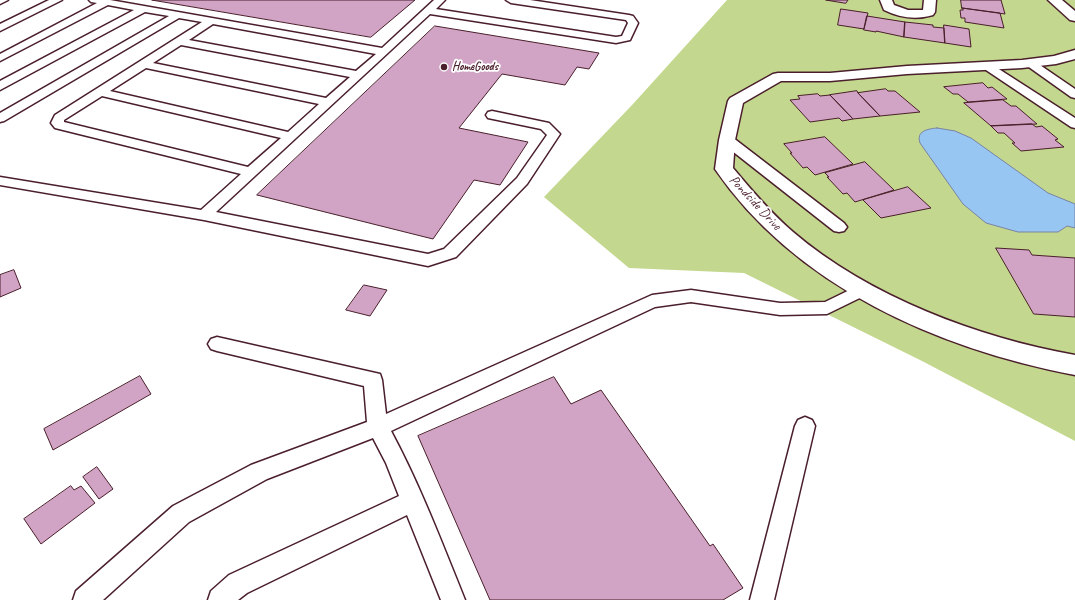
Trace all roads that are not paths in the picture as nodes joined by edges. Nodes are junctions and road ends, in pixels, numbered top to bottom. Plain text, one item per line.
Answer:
1 (3, 0) edge
2 (57, 0) edge
3 (94, 0) edge
4 (440, 0) edge
5 (511, 0) edge
6 (886, 0) edge
7 (930, 0) edge
8 (1054, 0) edge
9 (0, 1) edge
10 (107, 2) junction
11 (143, 9) junction
12 (428, 11) junction
13 (178, 15) junction
14 (1075, 17) edge
15 (211, 21) junction
16 (0, 28) edge
17 (179, 41) junction
18 (384, 52) junction
19 (1075, 54) edge
20 (0, 58) edge
21 (1030, 63) junction
22 (144, 64) junction
23 (987, 66) junction
24 (358, 75) junction
25 (0, 86) edge
26 (100, 92) junction
27 (1075, 94) edge
28 (328, 102) junction
29 (492, 115) dead end
30 (0, 118) edge
31 (1075, 124) edge
32 (290, 136) junction
33 (727, 140) junction
34 (251, 172) junction
35 (0, 181) edge
36 (204, 215) junction
37 (839, 227) dead end
38 (864, 289) junction
39 (217, 344) dead end
40 (1075, 365) edge
41 (805, 426) dead end
42 (378, 427) junction
43 (413, 501) junction
44 (85, 600) edge
45 (220, 600) edge
46 (453, 600) edge
47 (762, 600) edge

1 - 9 lane
2 - 16 lane
3 - 10 lane
4 - 12 lane
5 - 12 lane
6 - 7 street
8 - 14 street
10 - 11 lane
10 - 20 lane
11 - 13 lane
11 - 25 lane
12 - 18 lane
13 - 15 lane
13 - 30 lane
15 - 17 lane
15 - 18 lane
17 - 22 lane
17 - 24 lane
18 - 24 lane
19 - 21 street, Pondside Drive
21 - 23 street, Pondside Drive
21 - 27 lane
22 - 26 lane
22 - 28 lane
23 - 31 lane
23 - 33 street, Pondside Drive
24 - 28 lane
26 - 32 lane
26 - 34 lane
28 - 32 lane
29 - 36 lane
32 - 34 lane
33 - 37 lane
33 - 38 street, Pondside Drive
34 - 36 lane
35 - 36 lane
38 - 40 street, Pondside Drive
38 - 42 lane
39 - 42 lane
41 - 47 lane
42 - 43 lane
42 - 44 lane
43 - 45 lane
43 - 46 lane

